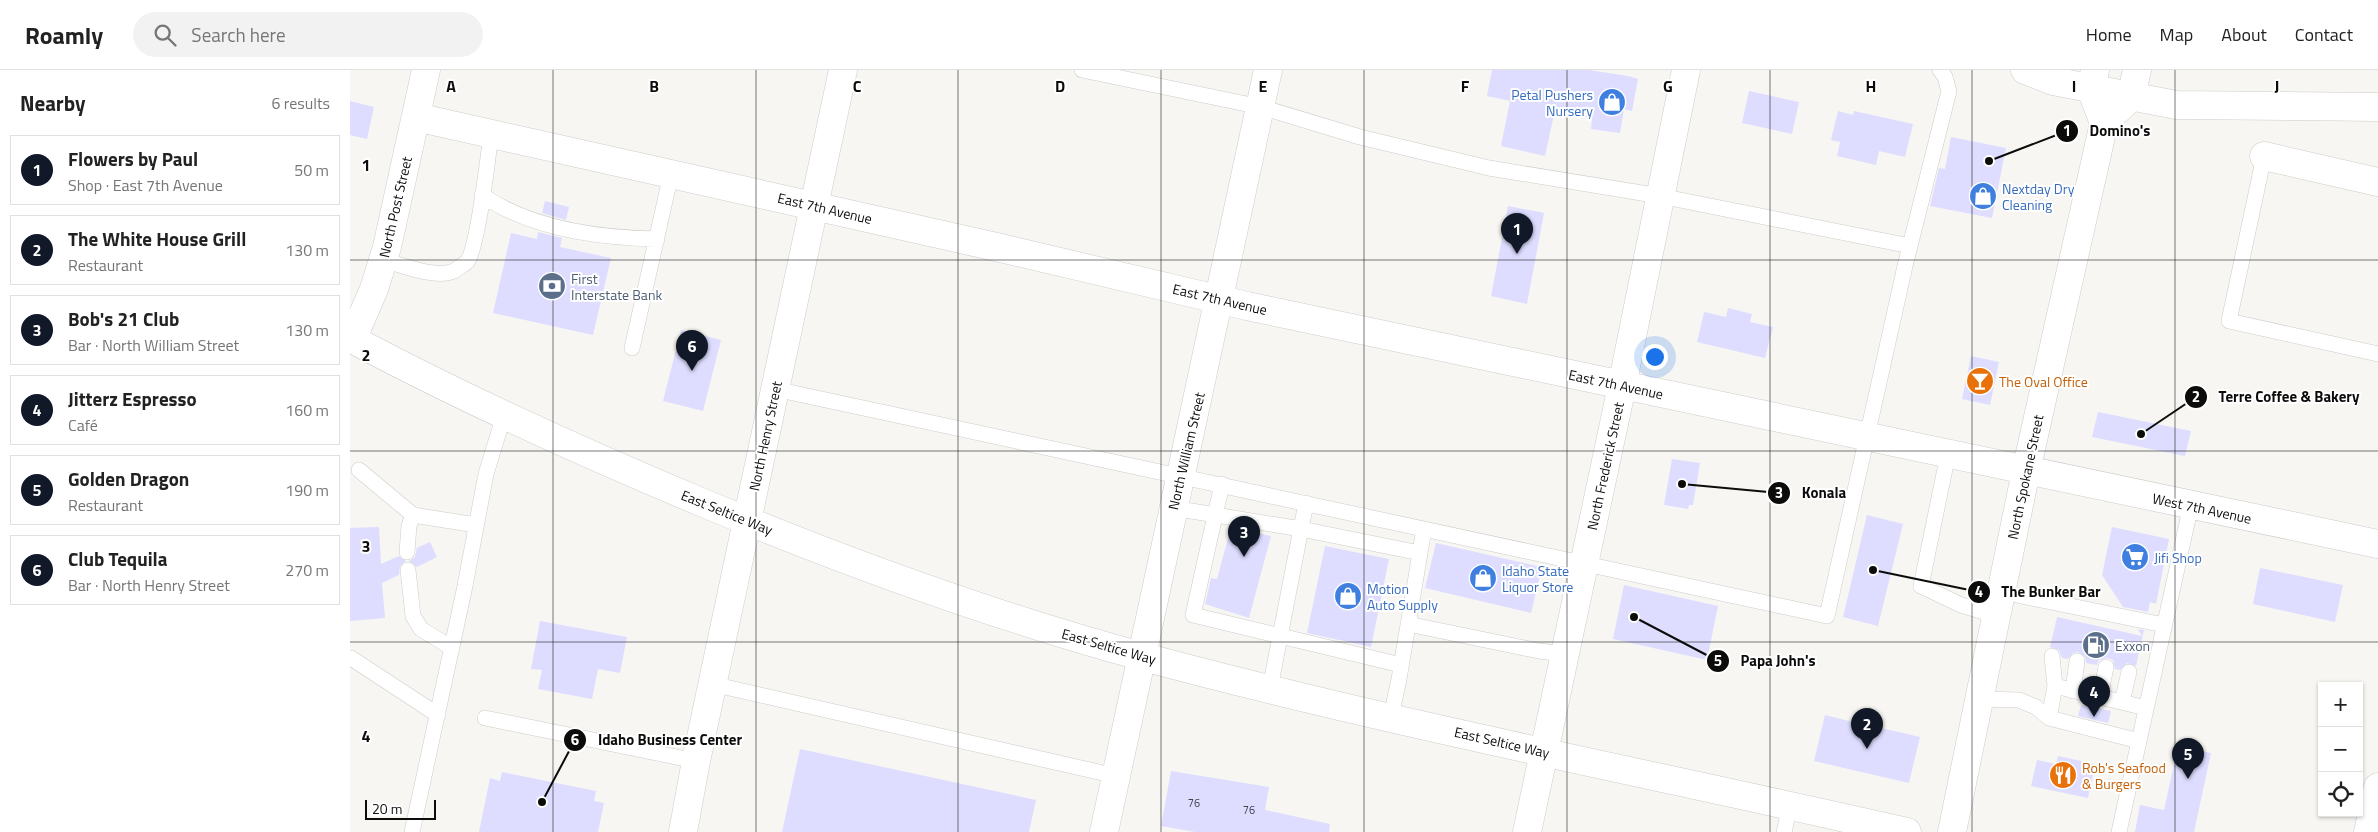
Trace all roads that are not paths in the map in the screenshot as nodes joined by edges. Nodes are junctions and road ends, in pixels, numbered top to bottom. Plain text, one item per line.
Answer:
1 (426, 70) edge
2 (843, 70) edge
3 (1082, 70) edge
4 (1268, 70) edge
5 (1686, 70) edge
6 (1940, 70) edge
7 (2025, 70) edge
8 (2137, 70) edge
9 (2093, 79) edge
10 (2131, 97) junction
11 (1261, 107) junction
12 (2378, 107) edge
13 (416, 117) junction
14 (2104, 123) junction
15 (491, 134) junction
16 (2264, 156) joint
17 (671, 174) junction
18 (2378, 182) edge
19 (482, 195) junction
20 (1660, 196) junction
21 (814, 206) junction
22 (657, 239) junction
23 (1910, 246) junction
24 (383, 260) junction
25 (1218, 299) junction
26 (351, 339) edge
27 (632, 348) dead end
28 (2378, 354) edge
29 (1622, 386) junction
30 (775, 389) junction
31 (504, 415) junction
32 (1866, 436) junction
33 (1948, 454) junction
34 (359, 470) dead end
35 (2026, 471) junction
36 (1180, 475) junction
37 (1222, 484) junction
38 (1306, 503) junction
39 (2191, 505) junction
40 (1173, 508) junction
41 (413, 515) junction
42 (1215, 515) junction
43 (747, 521) junction
44 (476, 525) junction
45 (1301, 529) junction
46 (1424, 529) junction
47 (2378, 544) edge
48 (407, 552) dead end
49 (1420, 553) junction
50 (1584, 564) junction
51 (408, 570) dead end
52 (1999, 604) junction
53 (1408, 624) junction
54 (2164, 625) junction
55 (1278, 637) junction
56 (452, 648) junction
57 (1565, 654) junction
58 (1141, 656) junction
59 (2052, 656) dead end
60 (351, 658) edge
61 (2077, 661) dead end
62 (1401, 664) junction
63 (2106, 668) dead end
64 (2128, 672) dead end
65 (712, 684) junction
66 (2055, 686) junction
67 (1270, 688) junction
68 (2073, 691) junction
69 (2100, 697) junction
70 (1980, 698) junction
71 (2122, 702) junction
72 (2146, 708) junction
73 (438, 715) junction
74 (1391, 716) junction
75 (485, 718) dead end
76 (2049, 718) junction
77 (2139, 741) junction
78 (1545, 752) junction
79 (696, 761) junction
80 (1116, 776) junction
81 (2378, 787) edge
82 (1790, 806) junction
83 (412, 832) edge
84 (683, 832) edge
85 (1104, 832) edge
86 (1526, 832) edge
87 (1784, 832) edge
88 (1907, 832) edge
89 (1952, 832) edge
90 (2119, 832) edge
91 (2368, 832) edge

1 - 13 main road, North Post Street
2 - 21 main road, North Henry Street
3 - 11 lane
4 - 11 main road, North William Street
5 - 20 main road, North Frederick Street
6 - 23 lane
7 - 9 main road
8 - 10 main road
9 - 10 main road
9 - 14 main road
10 - 12 main road
10 - 14 main road
11 - 20 lane
11 - 25 main road, North William Street
13 - 15 main road, East 7th Avenue
13 - 24 main road, North Post Street
14 - 35 main road, North Spokane Street
15 - 17 main road, East 7th Avenue
15 - 19 lane
16 - 18 main road
16 - 28 lane
17 - 21 main road, East 7th Avenue
17 - 22 lane
19 - 22 lane
19 - 24 lane
20 - 23 lane
20 - 29 main road, North Frederick Street
21 - 25 main road, East 7th Avenue
21 - 30 main road, North Henry Street
22 - 27 lane
23 - 32 lane
24 - 26 main road, North Post Street
25 - 29 main road, East 7th Avenue
25 - 36 main road, North William Street
26 - 31 main road, East Seltice Way
29 - 32 main road, East 7th Avenue
29 - 50 main road, North Frederick Street
30 - 36 lane
30 - 43 main road, North Henry Street
31 - 43 main road, East Seltice Way
31 - 44 lane
32 - 33 main road, East 7th Avenue
32 - 50 lane
33 - 35 main road, East 7th Avenue
33 - 52 lane
34 - 41 lane
35 - 39 main road, West 7th Avenue
35 - 52 main road, North Spokane Street
36 - 37 lane
36 - 40 main road, North William Street
37 - 38 lane
37 - 42 lane
38 - 45 lane
38 - 46 lane
39 - 47 main road, West 7th Avenue
39 - 54 lane
40 - 42 lane
40 - 58 main road, North William Street
41 - 44 lane
41 - 48 lane
42 - 45 lane
42 - 55 lane
43 - 58 main road, East Seltice Way
43 - 65 main road, North Henry Street
44 - 56 lane
45 - 49 lane
45 - 55 lane
46 - 49 lane
46 - 50 lane
49 - 53 lane
50 - 57 main road, North Frederick Street
51 - 56 lane
52 - 54 lane
52 - 70 main road, North Spokane Street
53 - 57 lane
53 - 62 lane
54 - 72 lane
55 - 62 lane
55 - 67 lane
56 - 73 lane
57 - 78 main road, North Frederick Street
58 - 67 main road, East Seltice Way
58 - 80 main road, North William Street
59 - 66 lane
60 - 73 lane
61 - 68 lane
62 - 74 lane
63 - 69 lane
64 - 71 lane
65 - 79 main road, North Henry Street
65 - 80 lane
66 - 68 lane
66 - 76 lane
67 - 74 main road, East Seltice Way
68 - 69 lane
69 - 71 lane
70 - 76 lane
70 - 89 main road, North Spokane Street
71 - 72 lane
72 - 77 lane
73 - 83 lane
74 - 78 main road, East Seltice Way
75 - 79 lane
76 - 77 lane
77 - 90 lane
78 - 82 main road, East Seltice Way
78 - 86 main road, North Frederick Street
79 - 84 main road, North Henry Street
80 - 85 main road, North William Street
81 - 91 main road
82 - 87 lane
82 - 88 main road, East Seltice Way

